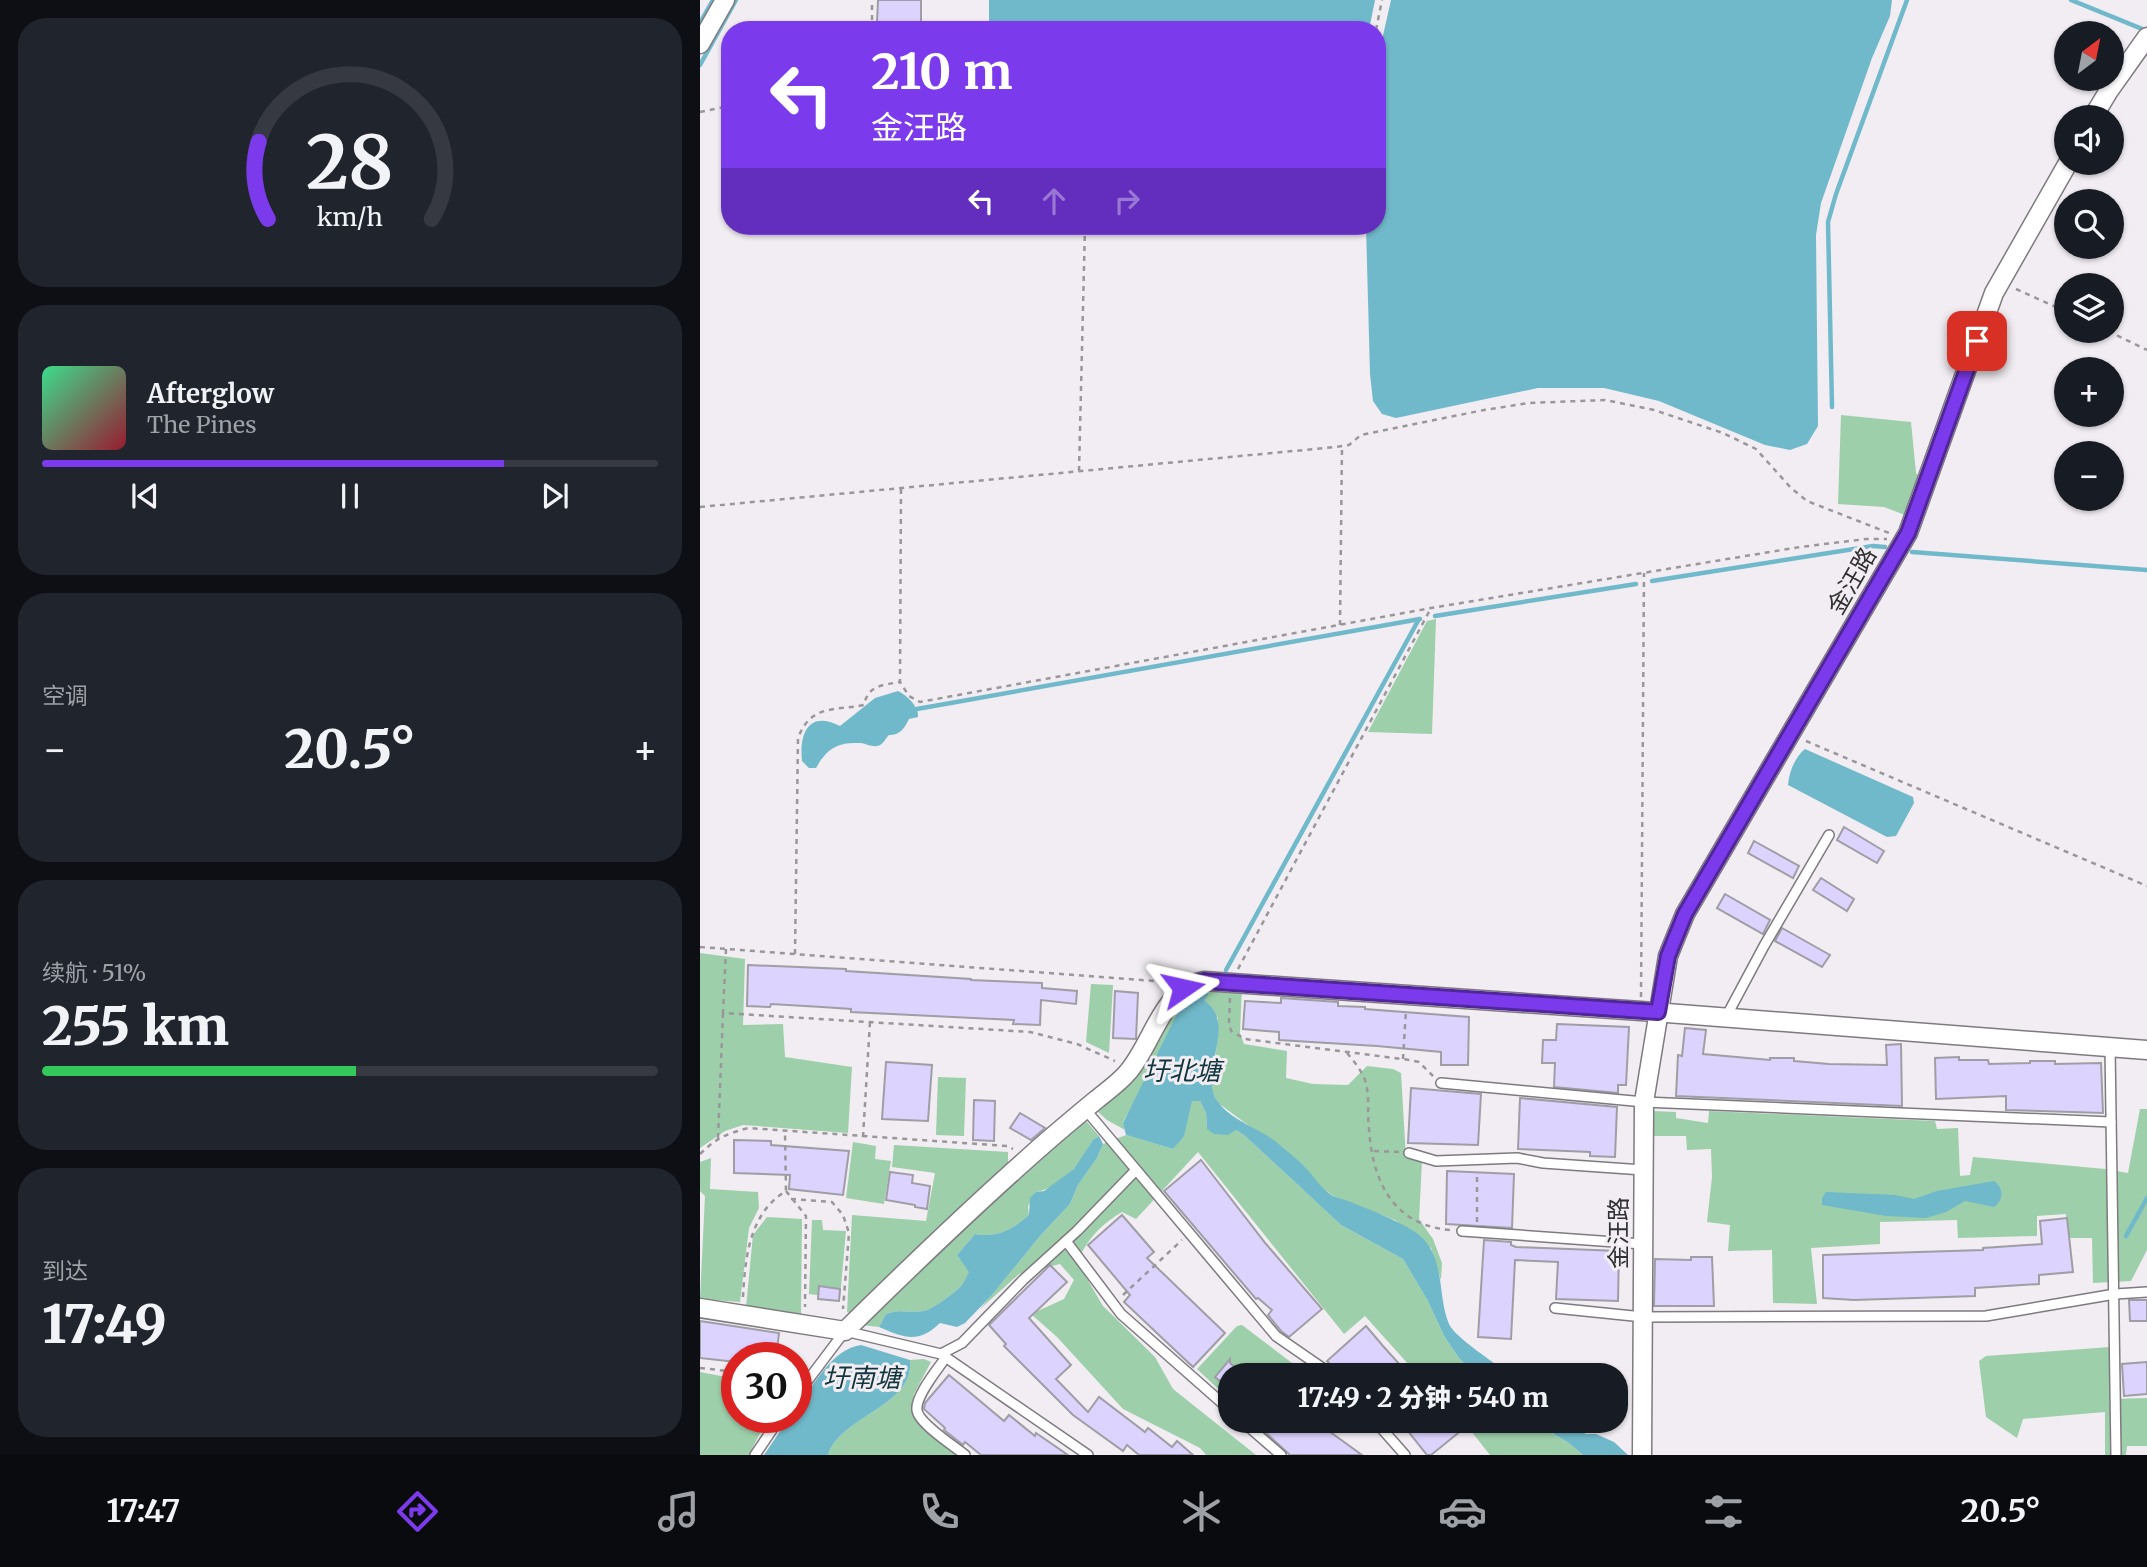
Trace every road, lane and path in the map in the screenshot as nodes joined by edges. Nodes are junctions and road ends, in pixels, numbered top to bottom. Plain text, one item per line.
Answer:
1 (725, 0) edge
2 (872, 0) edge
3 (1382, 0) edge
4 (872, 21) edge
5 (1378, 21) edge
6 (2147, 37) edge
7 (700, 44) edge
8 (2100, 105) edge
9 (721, 108) edge
10 (700, 112) edge
11 (2061, 175) edge
12 (1085, 235) edge
13 (2000, 282) junction
14 (2054, 306) edge
15 (2124, 338) edge
16 (2147, 349) edge
17 (1342, 446) junction
18 (1079, 471) junction
19 (901, 488) junction
20 (700, 507) edge
21 (1905, 539) junction
22 (1644, 573) junction
23 (1431, 608) junction
24 (1340, 625) junction
25 (900, 682) junction
26 (1790, 734) junction
27 (1829, 835) dead end
28 (2147, 886) edge
29 (700, 947) edge
30 (726, 949) junction
31 (795, 954) junction
32 (1230, 983) junction
33 (1190, 984) junction
34 (1407, 995) junction
35 (1650, 1011) junction
36 (723, 1013) junction
37 (1726, 1017) junction
38 (870, 1022) junction
39 (2110, 1047) junction
40 (2147, 1050) edge
41 (1347, 1053) junction
42 (1403, 1059) junction
43 (1128, 1073) junction
44 (1441, 1083) joint
45 (1644, 1102) junction
46 (1085, 1109) junction
47 (2111, 1122) junction
48 (785, 1131) junction
49 (863, 1137) junction
50 (718, 1139) junction
51 (1373, 1151) junction
52 (1409, 1153) joint
53 (700, 1154) edge
54 (1029, 1157) junction
55 (1478, 1158) junction
56 (1136, 1170) junction
57 (1643, 1170) junction
58 (786, 1191) junction
59 (792, 1199) junction
60 (1462, 1231) joint
61 (1476, 1232) junction
62 (1189, 1233) junction
63 (1066, 1241) junction
64 (1643, 1244) junction
65 (2147, 1292) edge
66 (2115, 1294) junction
67 (1115, 1307) junction
68 (700, 1308) edge
69 (1555, 1308) dead end
70 (742, 1315) junction
71 (1643, 1317) junction
72 (804, 1324) junction
73 (843, 1330) junction
74 (943, 1355) junction
75 (1315, 1363) edge
76 (700, 1368) edge
77 (721, 1370) edge
78 (812, 1373) edge
79 (1218, 1399) edge
80 (770, 1433) edge
81 (1256, 1433) edge
82 (1386, 1433) edge
83 (755, 1455) edge
84 (965, 1455) edge
85 (1088, 1455) edge
86 (1281, 1455) edge
87 (1405, 1455) edge
88 (1642, 1455) edge
89 (2116, 1455) edge

1 - 7 street
2 - 4 path
3 - 5 path
6 - 8 street
9 - 10 path
11 - 13 street, 金汪路
12 - 18 path
13 - 14 path
13 - 21 street, 金汪路
15 - 16 path
17 - 18 path
17 - 21 path
17 - 24 path
18 - 19 path
19 - 20 path
19 - 25 path
21 - 22 path
21 - 26 street, 金汪路
22 - 23 path
22 - 35 path
23 - 24 path
23 - 32 path
24 - 25 path
25 - 31 path
26 - 28 path
26 - 35 street, 金汪路
27 - 37 lane
29 - 30 path
30 - 31 path
30 - 36 path
31 - 33 path
32 - 33 street
32 - 34 street
32 - 41 path
33 - 43 street
34 - 35 street
34 - 42 path
35 - 37 street
35 - 45 street, 金汪路
36 - 38 path
36 - 50 path
37 - 39 street
38 - 43 path
38 - 49 path
39 - 40 street
39 - 47 lane
41 - 42 path
41 - 51 path
42 - 44 path
43 - 46 street
44 - 45 lane
45 - 47 lane
45 - 57 street, 金汪路
46 - 54 street
46 - 56 lane
47 - 66 lane
48 - 49 path
48 - 50 path
48 - 58 path
49 - 54 path
50 - 53 path
51 - 52 path
51 - 60 path
52 - 55 lane
54 - 73 street
55 - 57 lane
55 - 61 path
56 - 62 lane
56 - 63 lane
57 - 64 street, 金汪路
58 - 59 path
58 - 70 path
59 - 72 path
59 - 73 path
60 - 61 lane
61 - 64 lane
62 - 67 path
62 - 75 lane
63 - 67 lane
63 - 74 lane
64 - 71 street, 金汪路
65 - 66 lane
66 - 71 lane
66 - 89 lane
67 - 79 lane
68 - 70 street
69 - 71 lane
70 - 72 street
71 - 88 street, 金汪路
72 - 73 street
73 - 74 lane
73 - 78 lane
74 - 84 lane
74 - 85 lane
76 - 77 path
80 - 83 lane
81 - 86 lane
82 - 87 lane

